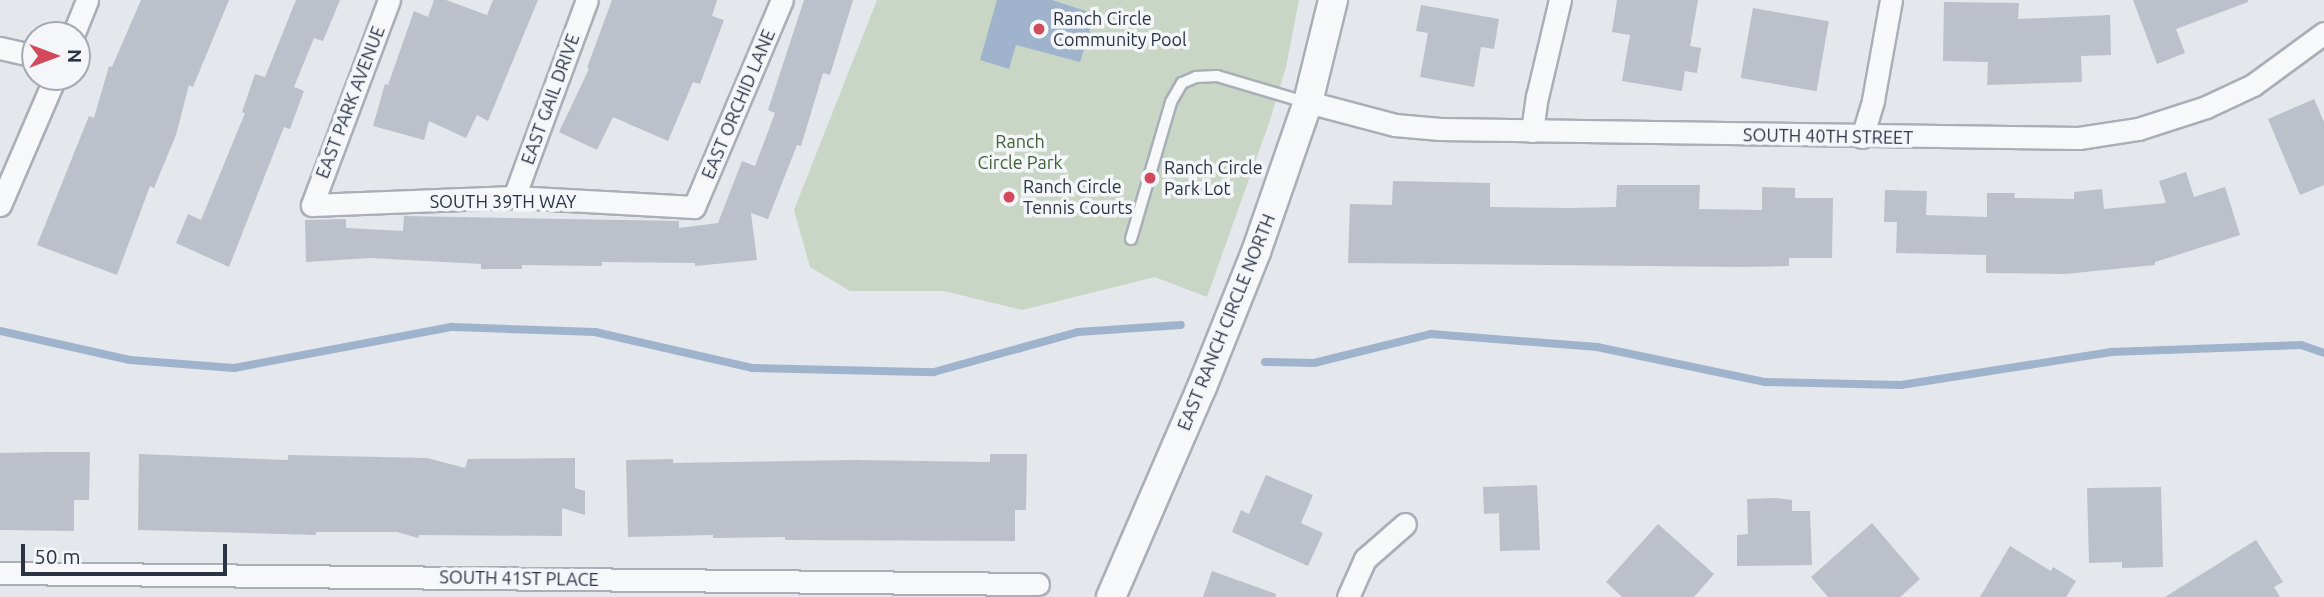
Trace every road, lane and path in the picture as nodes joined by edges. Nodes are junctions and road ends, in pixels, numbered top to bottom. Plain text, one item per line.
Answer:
1 (88, 0) edge
2 (389, 0) edge
3 (587, 0) edge
4 (782, 0) edge
5 (1333, 0) edge
6 (1560, 0) edge
7 (1891, 0) edge
8 (79, 21) edge
9 (2324, 33) edge
10 (0, 48) edge
11 (21, 53) edge
12 (49, 91) edge
13 (1308, 102) junction
14 (1532, 131) junction
15 (1863, 137) junction
16 (514, 197) junction
17 (0, 205) edge
18 (312, 205) joint
19 (694, 207) joint
20 (1131, 239) dead end
21 (1405, 524) dead end
22 (0, 573) edge
23 (1038, 584) dead end
24 (346, 587) edge
25 (796, 589) edge
26 (1111, 597) edge
27 (1348, 597) edge

1 - 8 street
2 - 18 street, EAST PARK AVENUE
3 - 16 street, EAST GAIL DRIVE
4 - 19 street, EAST ORCHID LANE
5 - 13 street, EAST RANCH CIRCLE NORTH
6 - 14 street
7 - 15 street
9 - 15 street, SOUTH 40TH STREET
10 - 11 street
12 - 17 street
13 - 14 street, SOUTH 40TH STREET
13 - 20 lane
13 - 26 street, EAST RANCH CIRCLE NORTH
14 - 15 street, SOUTH 40TH STREET
16 - 18 street, SOUTH 39TH WAY
16 - 19 street, SOUTH 39TH WAY
21 - 27 street
22 - 24 street, SOUTH 41ST PLACE
23 - 25 street, SOUTH 41ST PLACE
24 - 25 street, SOUTH 41ST PLACE

